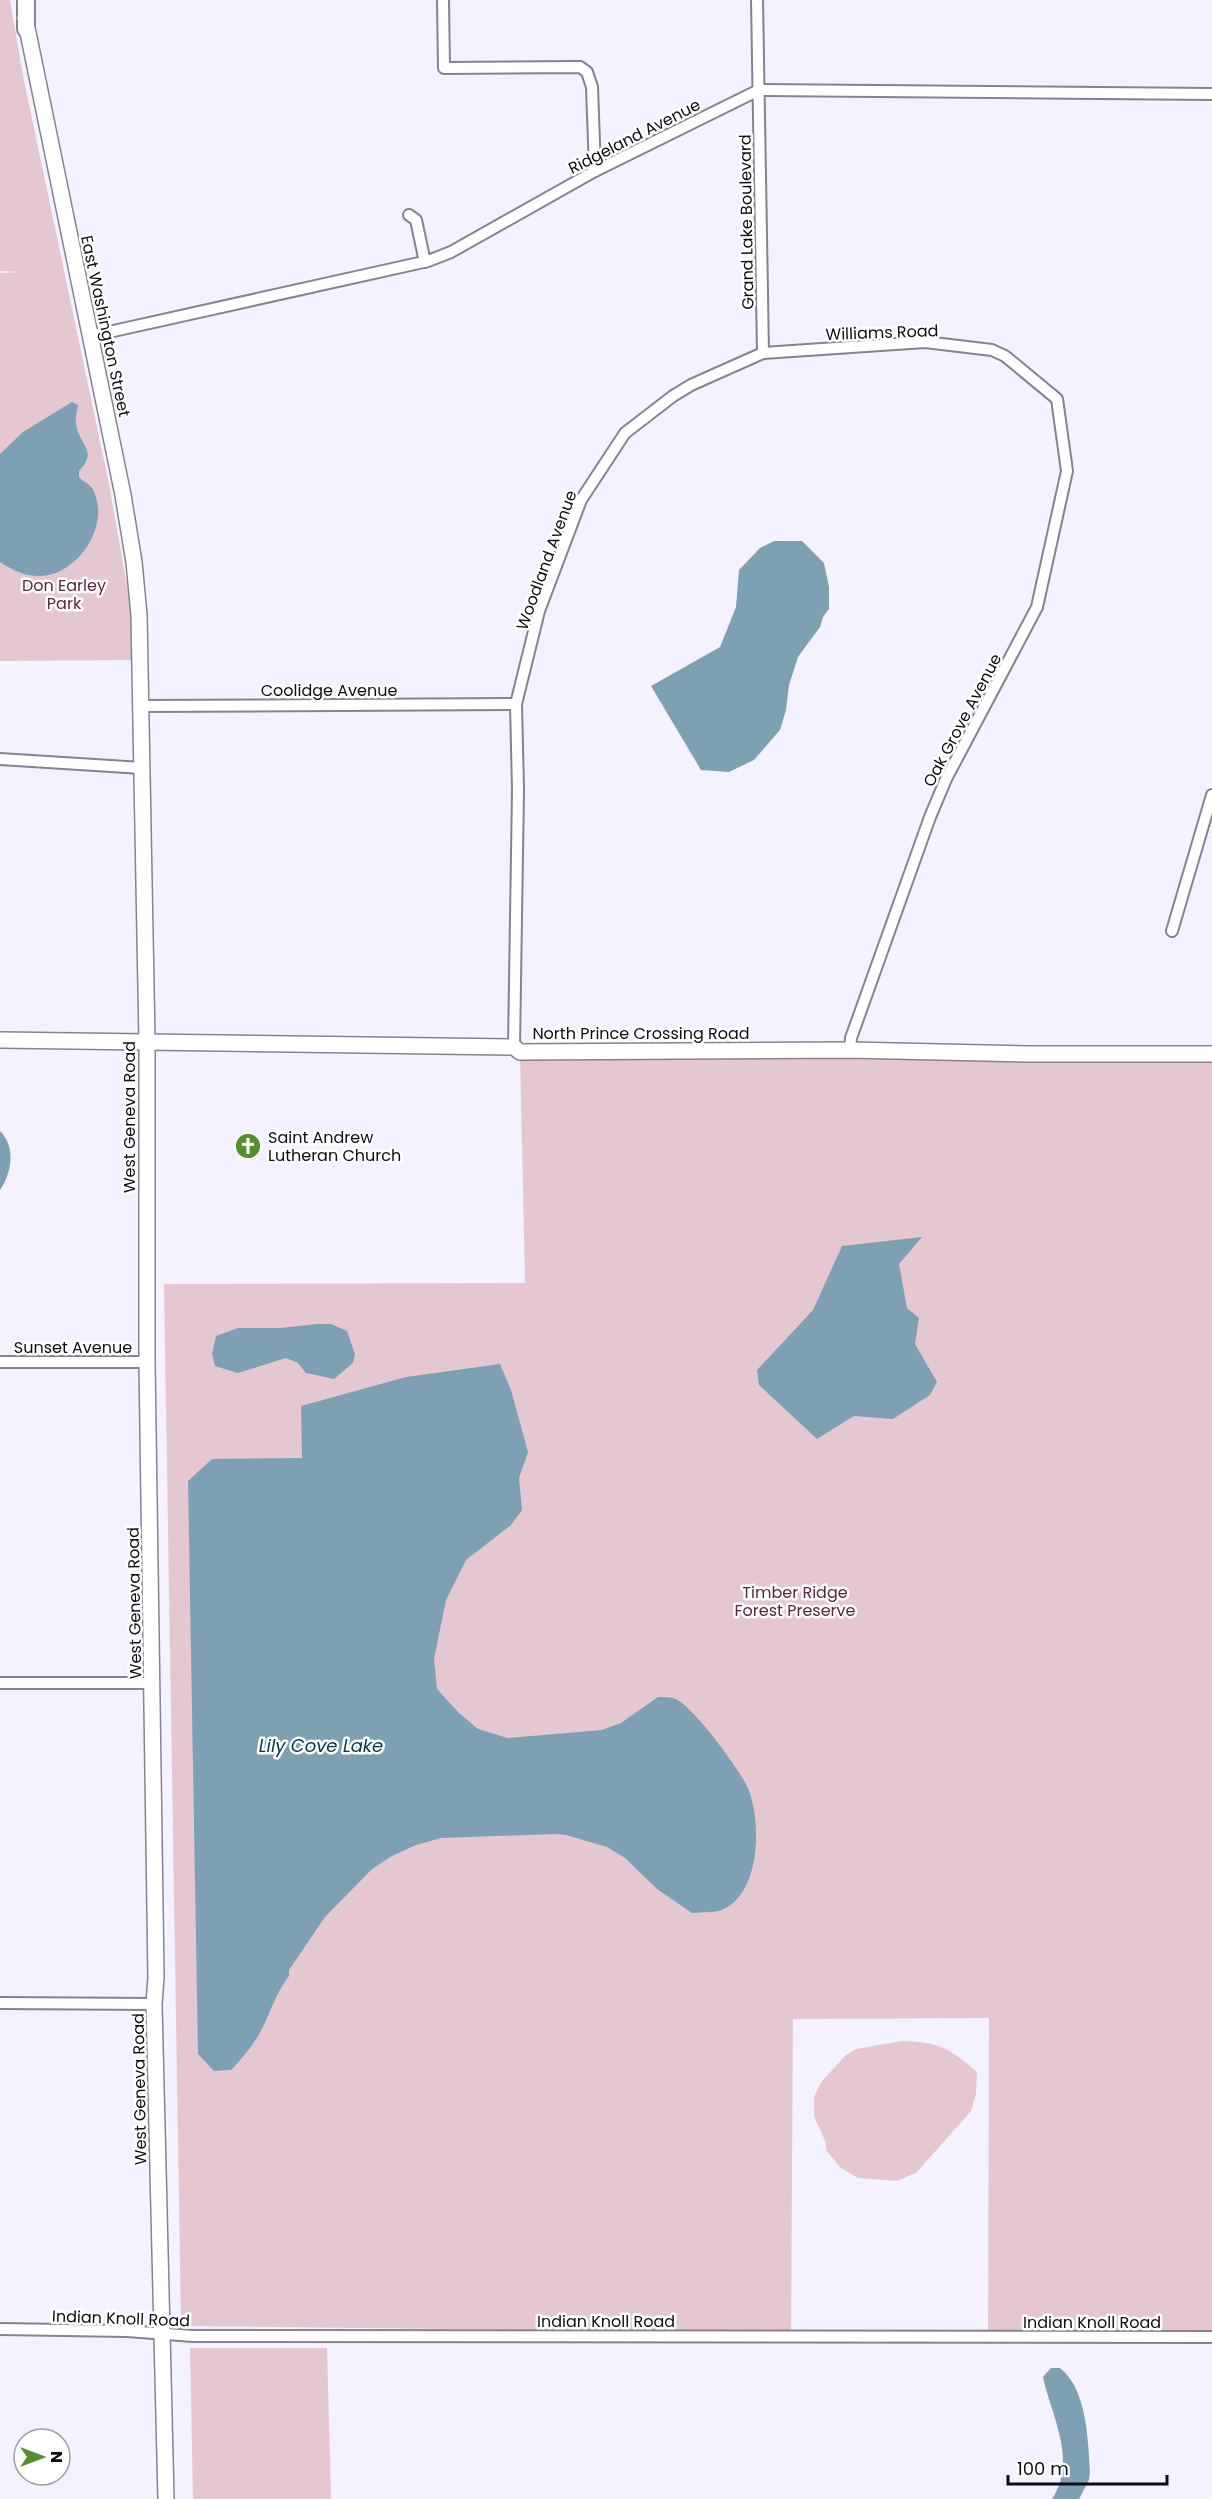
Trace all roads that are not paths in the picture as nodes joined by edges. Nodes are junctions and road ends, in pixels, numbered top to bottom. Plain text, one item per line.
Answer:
1 (24, 0) edge
2 (443, 0) edge
3 (757, 0) edge
4 (26, 28) joint
5 (759, 90) junction
6 (1212, 94) edge
7 (596, 171) junction
8 (409, 215) dead end
9 (424, 262) junction
10 (91, 336) junction
11 (763, 353) junction
12 (1057, 399) joint
13 (516, 704) junction
14 (141, 706) junction
15 (0, 759) edge
16 (142, 768) junction
17 (1212, 795) edge
18 (1172, 932) dead end
19 (0, 1040) edge
20 (147, 1042) junction
21 (514, 1047) junction
22 (850, 1050) junction
23 (1212, 1054) edge
24 (0, 1362) edge
25 (147, 1362) junction
26 (0, 1683) edge
27 (152, 1683) junction
28 (0, 2003) edge
29 (154, 2004) junction
30 (0, 2329) edge
31 (163, 2334) junction
32 (1212, 2337) edge
33 (166, 2499) edge

1 - 4 main road
2 - 7 street
3 - 5 street, Grand Lake Boulevard
4 - 10 main road, East Washington Street
5 - 6 street, Ridgeland Avenue
5 - 7 street, Ridgeland Avenue
5 - 11 street, Grand Lake Boulevard
7 - 9 street, Ridgeland Avenue
8 - 9 street
9 - 10 street, Ridgeland Avenue
10 - 14 main road, East Washington Street
11 - 12 street, Williams Road
11 - 13 street, Woodland Avenue
12 - 22 street, Oak Grove Avenue
13 - 14 street, Coolidge Avenue
13 - 21 street, Woodland Avenue
14 - 16 main road, West Geneva Road
15 - 16 street
16 - 20 main road, West Geneva Road
17 - 18 street
19 - 20 main road, North Prince Crossing Road
20 - 21 main road, North Prince Crossing Road
20 - 25 main road, West Geneva Road
21 - 22 main road, North Prince Crossing Road
22 - 23 main road, North Prince Crossing Road
24 - 25 street, Sunset Avenue
25 - 27 main road, West Geneva Road
26 - 27 street
27 - 29 main road, West Geneva Road
28 - 29 street
29 - 31 main road, West Geneva Road
30 - 31 street, Indian Knoll Road
31 - 32 street, Indian Knoll Road
31 - 33 main road, West Geneva Road

